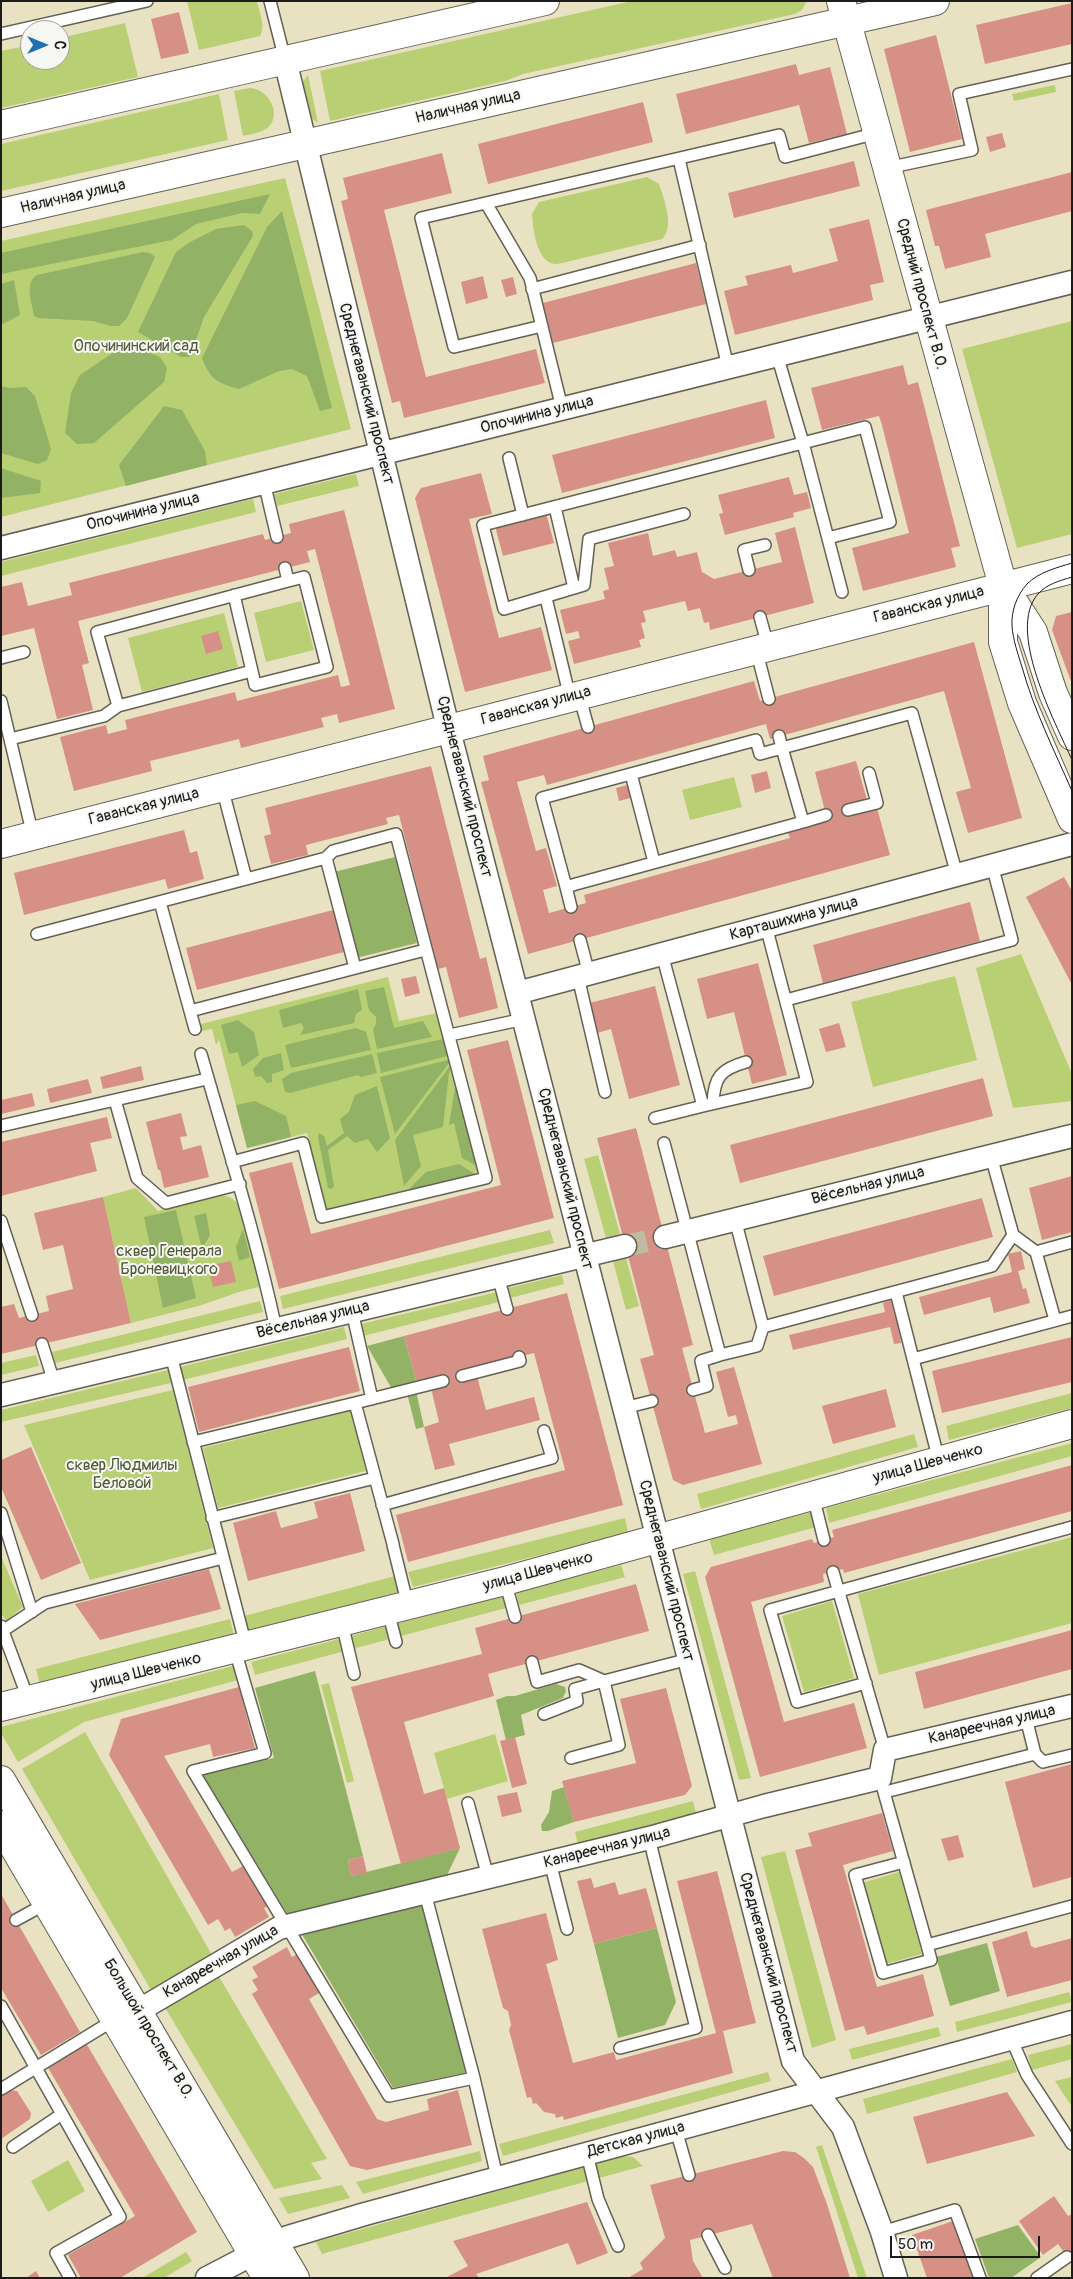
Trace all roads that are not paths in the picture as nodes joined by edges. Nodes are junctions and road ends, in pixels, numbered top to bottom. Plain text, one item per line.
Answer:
1 (148, 1) edge
2 (270, 1) edge
3 (545, 1) edge
4 (935, 1) edge
5 (844, 11) edge
6 (1, 34) edge
7 (285, 60) junction
8 (1072, 69) edge
9 (1, 125) edge
10 (877, 133) junction
11 (305, 144) junction
12 (679, 159) junction
13 (887, 168) junction
14 (486, 203) junction
15 (1, 213) edge
16 (700, 246) junction
17 (1072, 282) edge
18 (532, 289) junction
19 (928, 317) junction
20 (542, 326) junction
21 (777, 355) junction
22 (728, 367) junction
23 (562, 408) junction
24 (803, 443) junction
25 (381, 453) junction
26 (509, 458) dead end
27 (264, 482) junction
28 (555, 506) junction
29 (684, 514) dead end
30 (523, 515) junction
31 (277, 537) dead end
32 (828, 538) junction
33 (765, 545) dead end
34 (1, 548) edge
35 (285, 568) dead end
36 (1072, 569) edge
37 (749, 570) dead end
38 (288, 581) junction
39 (1003, 586) junction
40 (574, 588) junction
41 (842, 592) dead end
42 (234, 595) junction
43 (546, 598) junction
44 (760, 617) dead end
45 (762, 648) junction
46 (24, 652) dead end
47 (1, 658) edge
48 (252, 672) junction
49 (574, 696) junction
50 (769, 699) dead end
51 (1, 701) edge
52 (118, 706) junction
53 (588, 727) dead end
54 (448, 729) junction
55 (779, 736) dead end
56 (1072, 736) edge
57 (10, 739) junction
58 (782, 748) junction
59 (869, 773) dead end
60 (630, 774) junction
61 (222, 787) junction
62 (848, 810) dead end
63 (826, 816) dead end
64 (1072, 820) edge
65 (803, 822) junction
66 (33, 836) junction
67 (1, 844) edge
68 (1072, 844) edge
69 (326, 858) junction
70 (654, 862) junction
71 (992, 865) junction
72 (956, 875) junction
73 (246, 879) junction
74 (566, 887) junction
75 (160, 902) junction
76 (571, 907) dead end
77 (766, 926) junction
78 (37, 934) dead end
79 (580, 940) dead end
80 (425, 950) junction
81 (662, 954) junction
82 (355, 968) junction
83 (584, 975) junction
84 (517, 993) junction
85 (786, 1000) junction
86 (190, 1011) junction
87 (524, 1019) junction
88 (195, 1030) dead end
89 (450, 1035) junction
90 (201, 1054) dead end
91 (746, 1062) dead end
92 (207, 1079) junction
93 (605, 1092) dead end
94 (115, 1100) junction
95 (708, 1105) junction
96 (655, 1118) dead end
97 (1, 1126) edge
98 (1072, 1136) edge
99 (664, 1143) dead end
100 (991, 1156) junction
101 (232, 1162) junction
102 (240, 1184) junction
103 (735, 1220) junction
104 (1, 1221) edge
105 (688, 1231) junction
106 (1013, 1235) junction
107 (665, 1237) tunnel mouth
108 (1072, 1242) edge
109 (625, 1246) tunnel mouth
110 (1036, 1252) junction
111 (585, 1255) junction
112 (498, 1276) junction
113 (896, 1292) junction
114 (507, 1309) dead end
115 (352, 1311) junction
116 (32, 1315) dead end
117 (1072, 1316) edge
118 (1055, 1320) junction
119 (763, 1328) junction
120 (276, 1329) junction
121 (42, 1344) dead end
122 (171, 1355) junction
123 (720, 1355) junction
124 (519, 1357) dead end
125 (913, 1359) junction
126 (462, 1376) dead end
127 (443, 1381) dead end
128 (54, 1382) junction
129 (693, 1390) dead end
130 (1, 1395) edge
131 (372, 1398) junction
132 (652, 1401) dead end
133 (355, 1403) junction
134 (624, 1408) junction
135 (1072, 1424) edge
136 (544, 1431) dead end
137 (193, 1442) junction
138 (939, 1461) junction
139 (375, 1478) junction
140 (813, 1496) junction
141 (382, 1504) junction
142 (1, 1513) edge
143 (212, 1518) junction
144 (1072, 1528) edge
145 (658, 1539) junction
146 (824, 1540) dead end
147 (222, 1558) junction
148 (833, 1572) dead end
149 (505, 1581) junction
150 (838, 1590) junction
151 (398, 1609) junction
152 (32, 1612) junction
153 (515, 1617) dead end
154 (342, 1623) junction
155 (2, 1628) edge
156 (396, 1642) dead end
157 (241, 1648) junction
158 (689, 1659) junction
159 (532, 1670) dead end
160 (570, 1673) junction
161 (354, 1674) dead end
162 (604, 1681) junction
163 (866, 1683) junction
164 (575, 1689) junction
165 (29, 1701) junction
166 (1072, 1706) edge
167 (1, 1707) edge
168 (544, 1714) dead end
169 (1026, 1718) junction
170 (885, 1750) junction
171 (1035, 1754) junction
172 (1072, 1755) edge
173 (571, 1758) dead end
174 (1, 1780) edge
175 (882, 1785) junction
176 (468, 1803) dead end
177 (730, 1816) junction
178 (1, 1825) edge
179 (649, 1838) junction
180 (550, 1862) junction
181 (904, 1862) junction
182 (488, 1877) junction
183 (425, 1893) junction
184 (47, 1903) junction
185 (1072, 1906) edge
186 (16, 1920) dead end
187 (287, 1926) junction
188 (567, 1929) dead end
189 (927, 1945) junction
190 (1, 2006) edge
191 (126, 2016) junction
192 (1072, 2022) edge
193 (1011, 2038) junction
194 (620, 2048) dead end
195 (35, 2066) junction
196 (474, 2078) junction
197 (1, 2089) edge
198 (816, 2092) junction
199 (62, 2114) junction
200 (676, 2130) junction
201 (1072, 2144) edge
202 (13, 2147) dead end
203 (587, 2154) junction
204 (689, 2175) dead end
205 (497, 2177) junction
206 (882, 2232) junction
207 (708, 2236) dead end
208 (618, 2246) dead end
209 (261, 2250) junction
210 (1067, 2257) dead end
211 (725, 2268) dead end
212 (70, 2278) edge
213 (207, 2278) edge
214 (266, 2278) edge
215 (295, 2278) edge
216 (896, 2278) edge
217 (980, 2278) edge
218 (1038, 2278) edge

1 - 6 lane
2 - 7 lane
3 - 7 main road
4 - 5 main road, Наличная улица
5 - 10 main road, Средний проспект В.О.
5 - 11 main road, Наличная улица
7 - 9 main road
7 - 11 street, Среднегаванский проспект
8 - 13 lane
10 - 12 lane
10 - 13 main road, Средний проспект В.О.
11 - 15 main road, Наличная улица
11 - 25 street, Среднегаванский проспект
12 - 14 lane
12 - 16 lane
13 - 19 main road, Средний проспект В.О.
14 - 18 lane
14 - 20 lane
16 - 18 lane
16 - 22 lane
17 - 19 street, Опочинина улица
18 - 20 lane
19 - 21 street, Опочинина улица
19 - 39 main road, Средний проспект В.О.
20 - 23 lane
21 - 22 street, Опочинина улица
21 - 24 lane
22 - 23 street, Опочинина улица
23 - 25 street, Опочинина улица
24 - 28 lane
24 - 32 lane
24 - 32 lane
25 - 27 street, Опочинина улица
25 - 54 street, Среднегаванский проспект
26 - 30 lane
27 - 31 lane
27 - 34 street, Опочинина улица
28 - 30 lane
28 - 40 lane
29 - 40 lane
30 - 43 lane
32 - 41 lane
33 - 37 lane
35 - 38 lane
36 - 39 main road, Гаванская улица
38 - 42 lane
38 - 48 lane
39 - 45 main road, Гаванская улица
39 - 56 main road, Средний проспект В.О.
39 - 64 main road, Средний проспект В.О.
40 - 43 lane
42 - 48 lane
42 - 52 lane
43 - 49 lane
44 - 45 lane
45 - 49 main road, Гаванская улица
45 - 50 lane
46 - 47 lane
48 - 52 lane
49 - 53 lane
49 - 54 main road, Гаванская улица
51 - 57 lane
52 - 57 lane
54 - 61 main road, Гаванская улица
54 - 84 street, Среднегаванский проспект
55 - 58 lane
57 - 66 lane
58 - 60 lane
58 - 65 lane
58 - 72 lane
59 - 62 lane
60 - 70 lane
60 - 74 lane
61 - 66 main road, Гаванская улица
61 - 73 lane
63 - 65 lane
65 - 70 lane
66 - 67 main road, Гаванская улица
68 - 71 street, Карташихина улица
69 - 73 lane
69 - 80 lane
69 - 82 lane
70 - 74 lane
71 - 72 street, Карташихина улица
71 - 85 lane
72 - 77 street, Карташихина улица
73 - 75 lane
74 - 76 lane
75 - 78 lane
75 - 86 lane
77 - 81 street, Карташихина улица
77 - 85 lane
79 - 83 lane
80 - 82 lane
80 - 89 lane
81 - 83 street, Карташихина улица
81 - 95 lane
82 - 86 lane
83 - 84 street, Карташихина улица
83 - 93 lane
84 - 87 street, Среднегаванский проспект
85 - 95 lane
86 - 88 lane
87 - 89 lane
87 - 111 street, Среднегаванский проспект
89 - 101 lane
90 - 92 lane
91 - 95 lane
92 - 94 lane
92 - 101 lane
94 - 97 lane
94 - 102 lane
95 - 96 lane
98 - 100 street, Вёсельная улица
99 - 105 lane
100 - 103 street, Вёсельная улица
100 - 106 lane
101 - 102 lane
102 - 120 lane
103 - 105 street, Вёсельная улица
103 - 119 lane
104 - 116 lane
105 - 107 street, Вёсельная улица
105 - 123 lane
106 - 110 lane
106 - 113 lane
108 - 110 lane
109 - 111 street, Вёсельная улица
110 - 118 lane
111 - 112 street, Вёсельная улица
111 - 134 street, Среднегаванский проспект
112 - 114 lane
112 - 115 street, Вёсельная улица
113 - 119 lane
113 - 125 lane
115 - 120 street, Вёсельная улица
115 - 131 lane
117 - 118 lane
118 - 125 lane
119 - 123 lane
120 - 122 street, Вёсельная улица
121 - 128 lane
122 - 128 street, Вёсельная улица
122 - 137 lane
123 - 129 lane
124 - 126 lane
125 - 138 lane
127 - 131 lane
128 - 130 street, Вёсельная улица
131 - 133 lane
132 - 134 lane
133 - 137 lane
133 - 139 lane
134 - 145 street, Среднегаванский проспект
135 - 138 main road, улица Шевченко
136 - 141 lane
137 - 143 lane
138 - 140 main road, улица Шевченко
139 - 141 lane
139 - 143 lane
140 - 145 main road, улица Шевченко
140 - 146 lane
141 - 151 lane
142 - 152 lane
143 - 147 lane
144 - 150 lane
145 - 149 main road, улица Шевченко
145 - 158 street, Среднегаванский проспект
147 - 152 lane
147 - 157 lane
148 - 150 lane
149 - 151 main road, улица Шевченко
149 - 153 lane
150 - 163 lane
150 - 163 lane
151 - 154 main road, улица Шевченко
151 - 156 lane
152 - 155 lane
154 - 157 main road, улица Шевченко
154 - 161 lane
155 - 165 lane
157 - 165 main road, улица Шевченко
157 - 187 lane
158 - 162 lane
158 - 177 street, Среднегаванский проспект
159 - 160 lane
160 - 162 lane
160 - 164 lane
162 - 164 lane
162 - 173 lane
163 - 170 lane
164 - 168 lane
165 - 167 main road, улица Шевченко
166 - 169 street, Канареечная улица
169 - 170 street, Канареечная улица
169 - 171 lane
170 - 175 street
171 - 172 lane
171 - 175 lane
174 - 191 main road, Большой проспект В.О.
175 - 177 street, Канареечная улица
175 - 181 lane
176 - 182 lane
177 - 179 street, Канареечная улица
177 - 198 street, Среднегаванский проспект
178 - 184 main road, Большой проспект В.О.
179 - 180 street, Канареечная улица
179 - 194 lane
180 - 182 street, Канареечная улица
180 - 188 lane
181 - 189 lane
181 - 189 lane
182 - 183 street, Канареечная улица
183 - 187 street, Канареечная улица
183 - 196 lane
184 - 186 lane
184 - 191 main road, Большой проспект В.О.
185 - 189 lane
187 - 191 street, Канареечная улица
187 - 196 lane
190 - 195 lane
191 - 195 lane
191 - 209 main road, Большой проспект В.О.
192 - 193 street, Детская улица
193 - 198 street, Детская улица
193 - 201 lane
195 - 197 lane
195 - 199 lane
196 - 205 lane
198 - 200 street, Детская улица
198 - 206 street, Среднегаванский проспект
199 - 202 lane
199 - 212 lane
200 - 203 street, Детская улица
200 - 204 lane
203 - 205 street, Детская улица
203 - 208 lane
205 - 209 street, Детская улица
206 - 216 street, Среднегаванский проспект
206 - 217 lane
207 - 211 lane
209 - 213 street, Детская улица
209 - 214 main road, Большой проспект В.О.
209 - 215 main road, Большой проспект В.О.
210 - 218 lane

